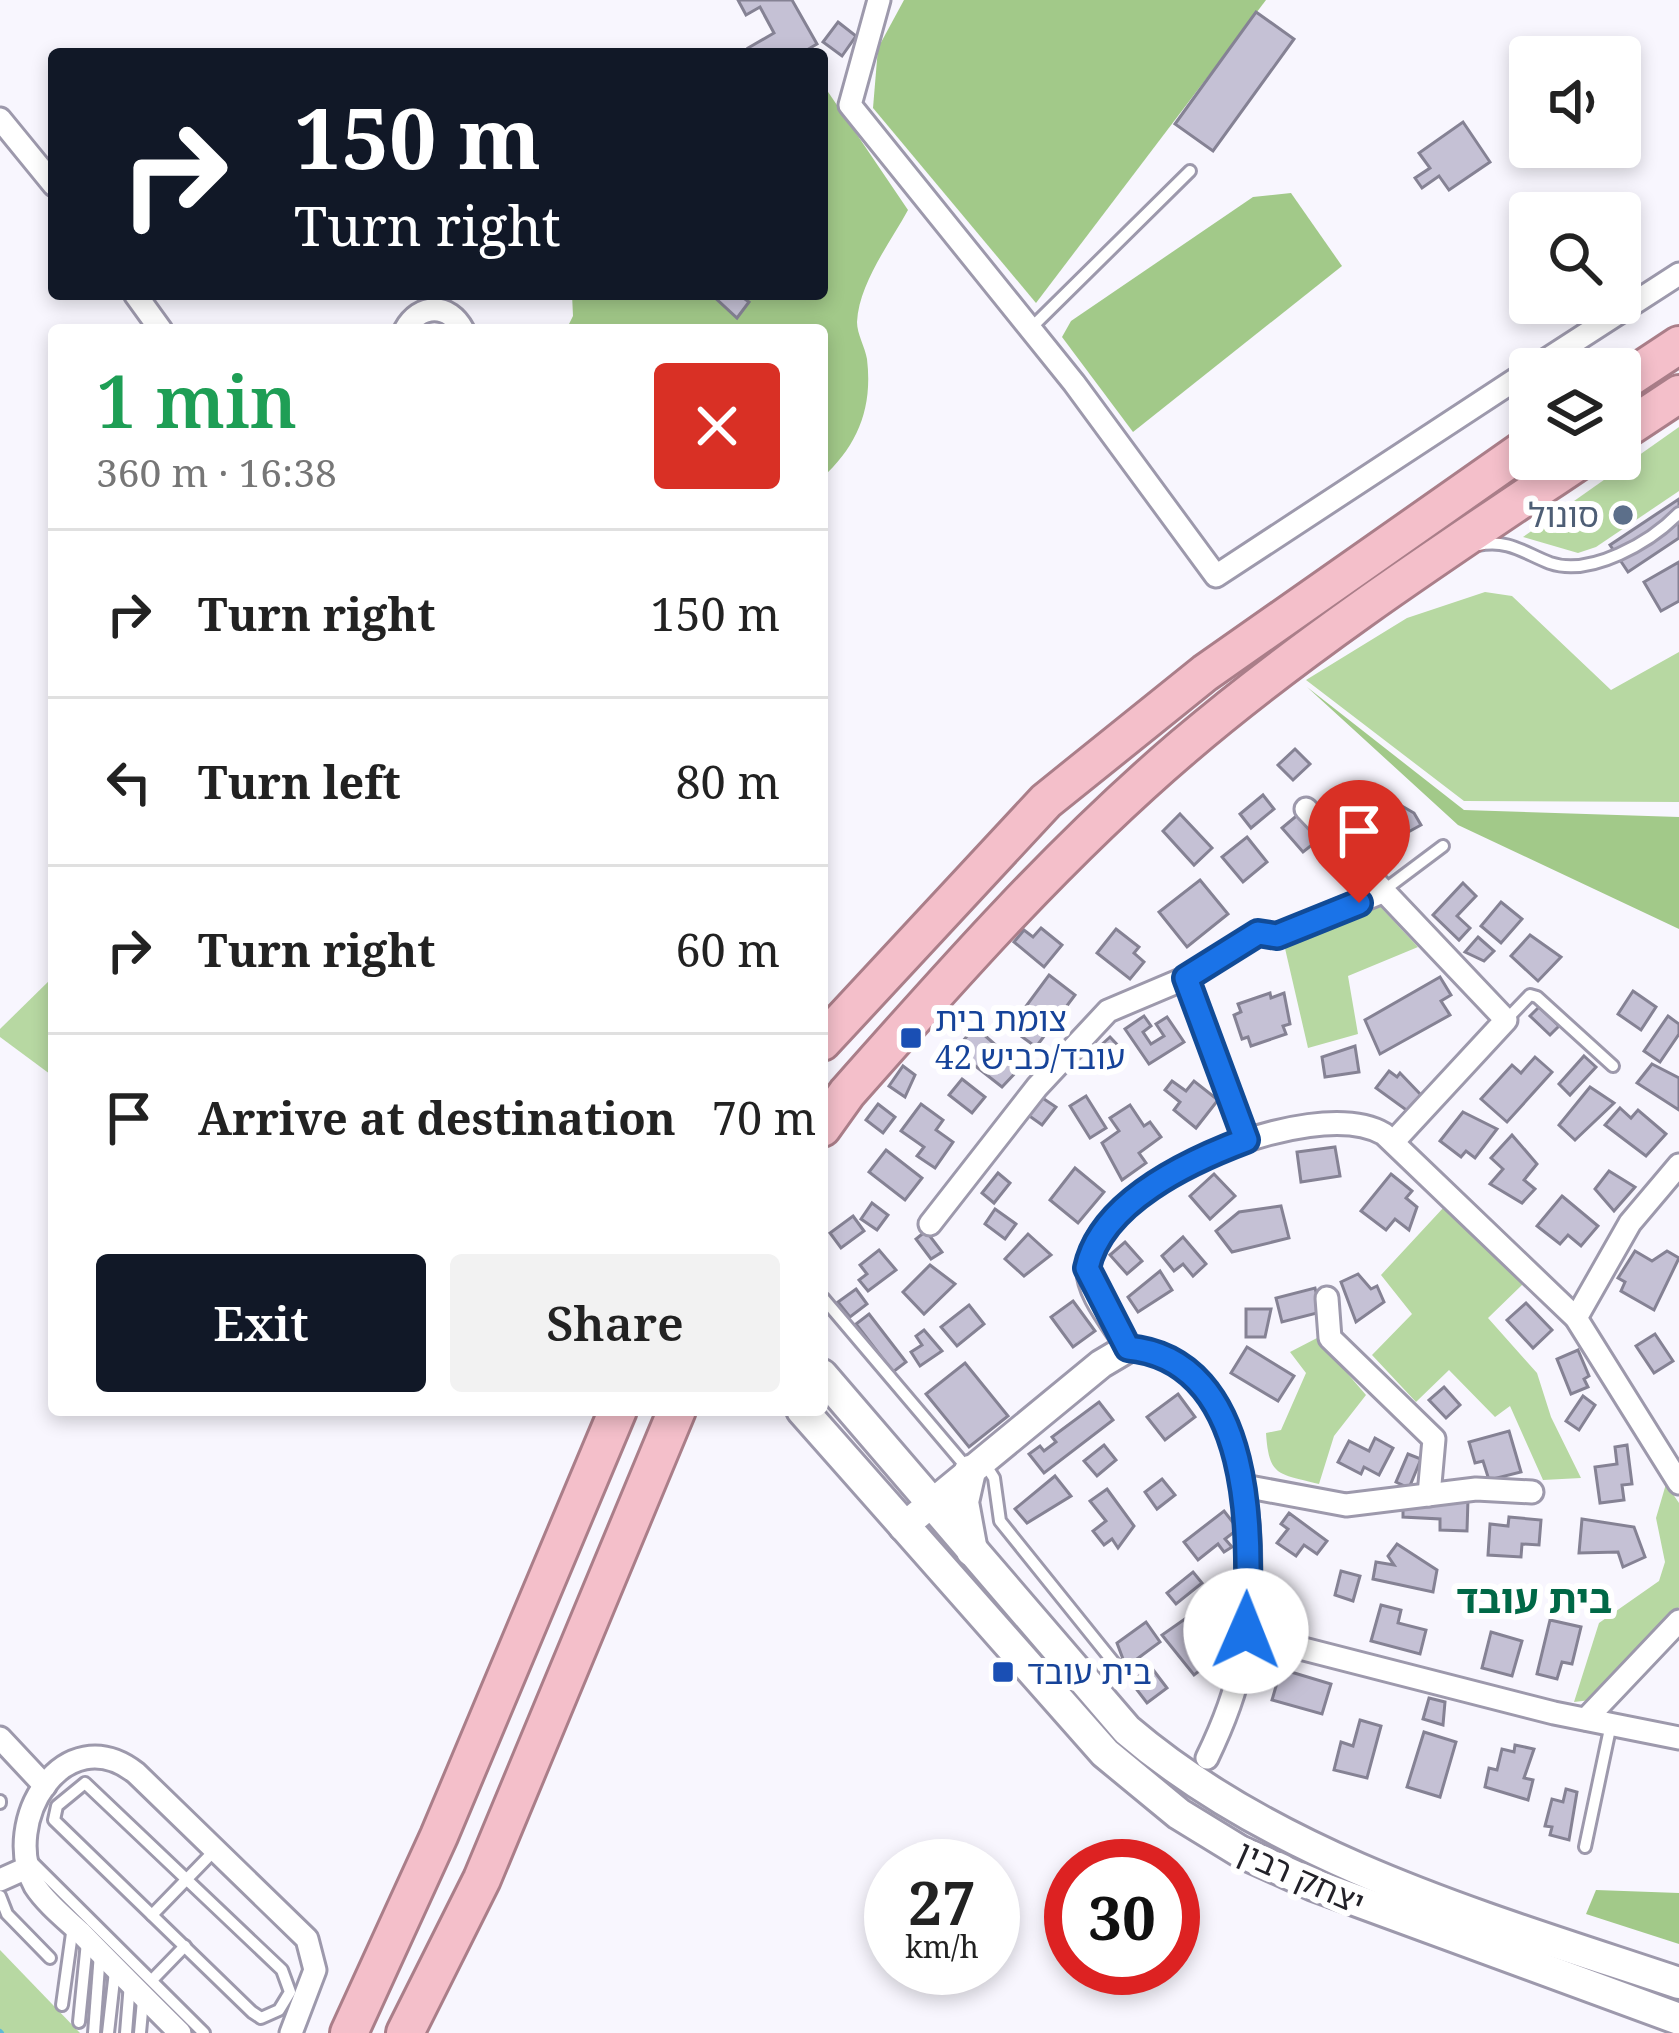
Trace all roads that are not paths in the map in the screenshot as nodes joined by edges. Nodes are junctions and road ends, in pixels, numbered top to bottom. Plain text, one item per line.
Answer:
1 (879, 0) edge
2 (0, 119) edge
3 (1190, 171) dead end
4 (48, 178) edge
5 (1679, 274) edge
6 (409, 324) edge
7 (460, 324) edge
8 (1030, 329) junction
9 (1679, 345) edge
10 (1565, 348) edge
11 (1641, 371) edge
12 (1509, 384) edge
13 (1679, 394) edge
14 (1641, 420) edge
15 (1509, 460) edge
16 (1551, 480) edge
17 (1679, 513) edge
18 (1440, 555) junction
19 (1306, 808) dead end
20 (1443, 847) dead end
21 (1382, 892) junction
22 (1258, 933) joint
23 (1186, 978) junction
24 (1506, 1020) junction
25 (828, 1036) edge
26 (1612, 1066) dead end
27 (828, 1120) edge
28 (1246, 1140) junction
29 (1394, 1141) junction
30 (1679, 1166) edge
31 (930, 1224) dead end
32 (1327, 1298) dead end
33 (828, 1303) edge
34 (1576, 1318) junction
35 (1128, 1348) junction
36 (828, 1382) edge
37 (615, 1416) edge
38 (674, 1416) edge
39 (683, 1416) edge
40 (807, 1416) edge
41 (976, 1466) junction
42 (651, 1470) junction
43 (1679, 1483) edge
44 (1244, 1486) junction
45 (1532, 1492) dead end
46 (1429, 1495) junction
47 (929, 1505) junction
48 (903, 1526) junction
49 (974, 1556) junction
50 (1679, 1621) edge
51 (1245, 1634) junction
52 (1123, 1674) dead end
53 (1586, 1720) junction
54 (1611, 1724) junction
55 (0, 1738) edge
56 (1679, 1738) edge
57 (1207, 1758) dead end
58 (45, 1786) junction
59 (1585, 1847) dead end
60 (216, 1849) junction
61 (28, 1863) junction
62 (188, 1878) junction
63 (0, 1880) edge
64 (0, 1896) edge
65 (152, 1915) junction
66 (185, 1946) junction
67 (50, 1958) dead end
68 (1679, 1983) edge
69 (138, 1990) edge
70 (62, 2006) dead end
71 (1679, 2019) edge
72 (79, 2022) dead end
73 (94, 2033) edge
74 (108, 2033) edge
75 (126, 2033) edge
76 (140, 2033) edge
77 (204, 2033) edge
78 (291, 2033) edge
79 (349, 2033) edge
80 (405, 2033) edge

1 - 8 street
2 - 4 street
3 - 8 lane
5 - 10 street
6 - 7 street
8 - 12 street
9 - 11 highway
13 - 14 highway
15 - 25 highway
16 - 18 highway
17 - 18 lane
18 - 27 highway
19 - 21 street
20 - 21 lane
21 - 22 street
21 - 24 street
22 - 23 lane
23 - 28 street
23 - 31 street
24 - 26 lane
24 - 29 street
28 - 29 street
28 - 35 street
29 - 34 street
30 - 34 street
32 - 46 street
33 - 41 lane
34 - 43 street
35 - 41 street
35 - 44 street
36 - 47 main road, יצחק רבין
37 - 79 highway
38 - 42 highway
39 - 42 highway
40 - 48 main road, יצחק רבין
41 - 47 street
41 - 49 main road
41 - 52 lane
42 - 80 highway
44 - 46 street
44 - 51 street
45 - 46 street
47 - 48 street
47 - 49 main road, יצחק רבין
48 - 71 main road, יצחק רבין
49 - 68 main road, יצחק רבין
50 - 53 street
51 - 53 street
51 - 57 street
53 - 54 street
54 - 56 street
54 - 59 lane
55 - 58 street
58 - 60 street
58 - 61 street
60 - 62 lane
60 - 78 street
61 - 63 street
61 - 69 street
61 - 69 lane
62 - 65 lane
62 - 65 lane
62 - 66 lane
64 - 67 lane
65 - 66 lane
66 - 69 lane
69 - 70 lane
69 - 72 lane
69 - 73 lane
69 - 74 lane
69 - 75 lane
69 - 76 lane
69 - 77 lane

